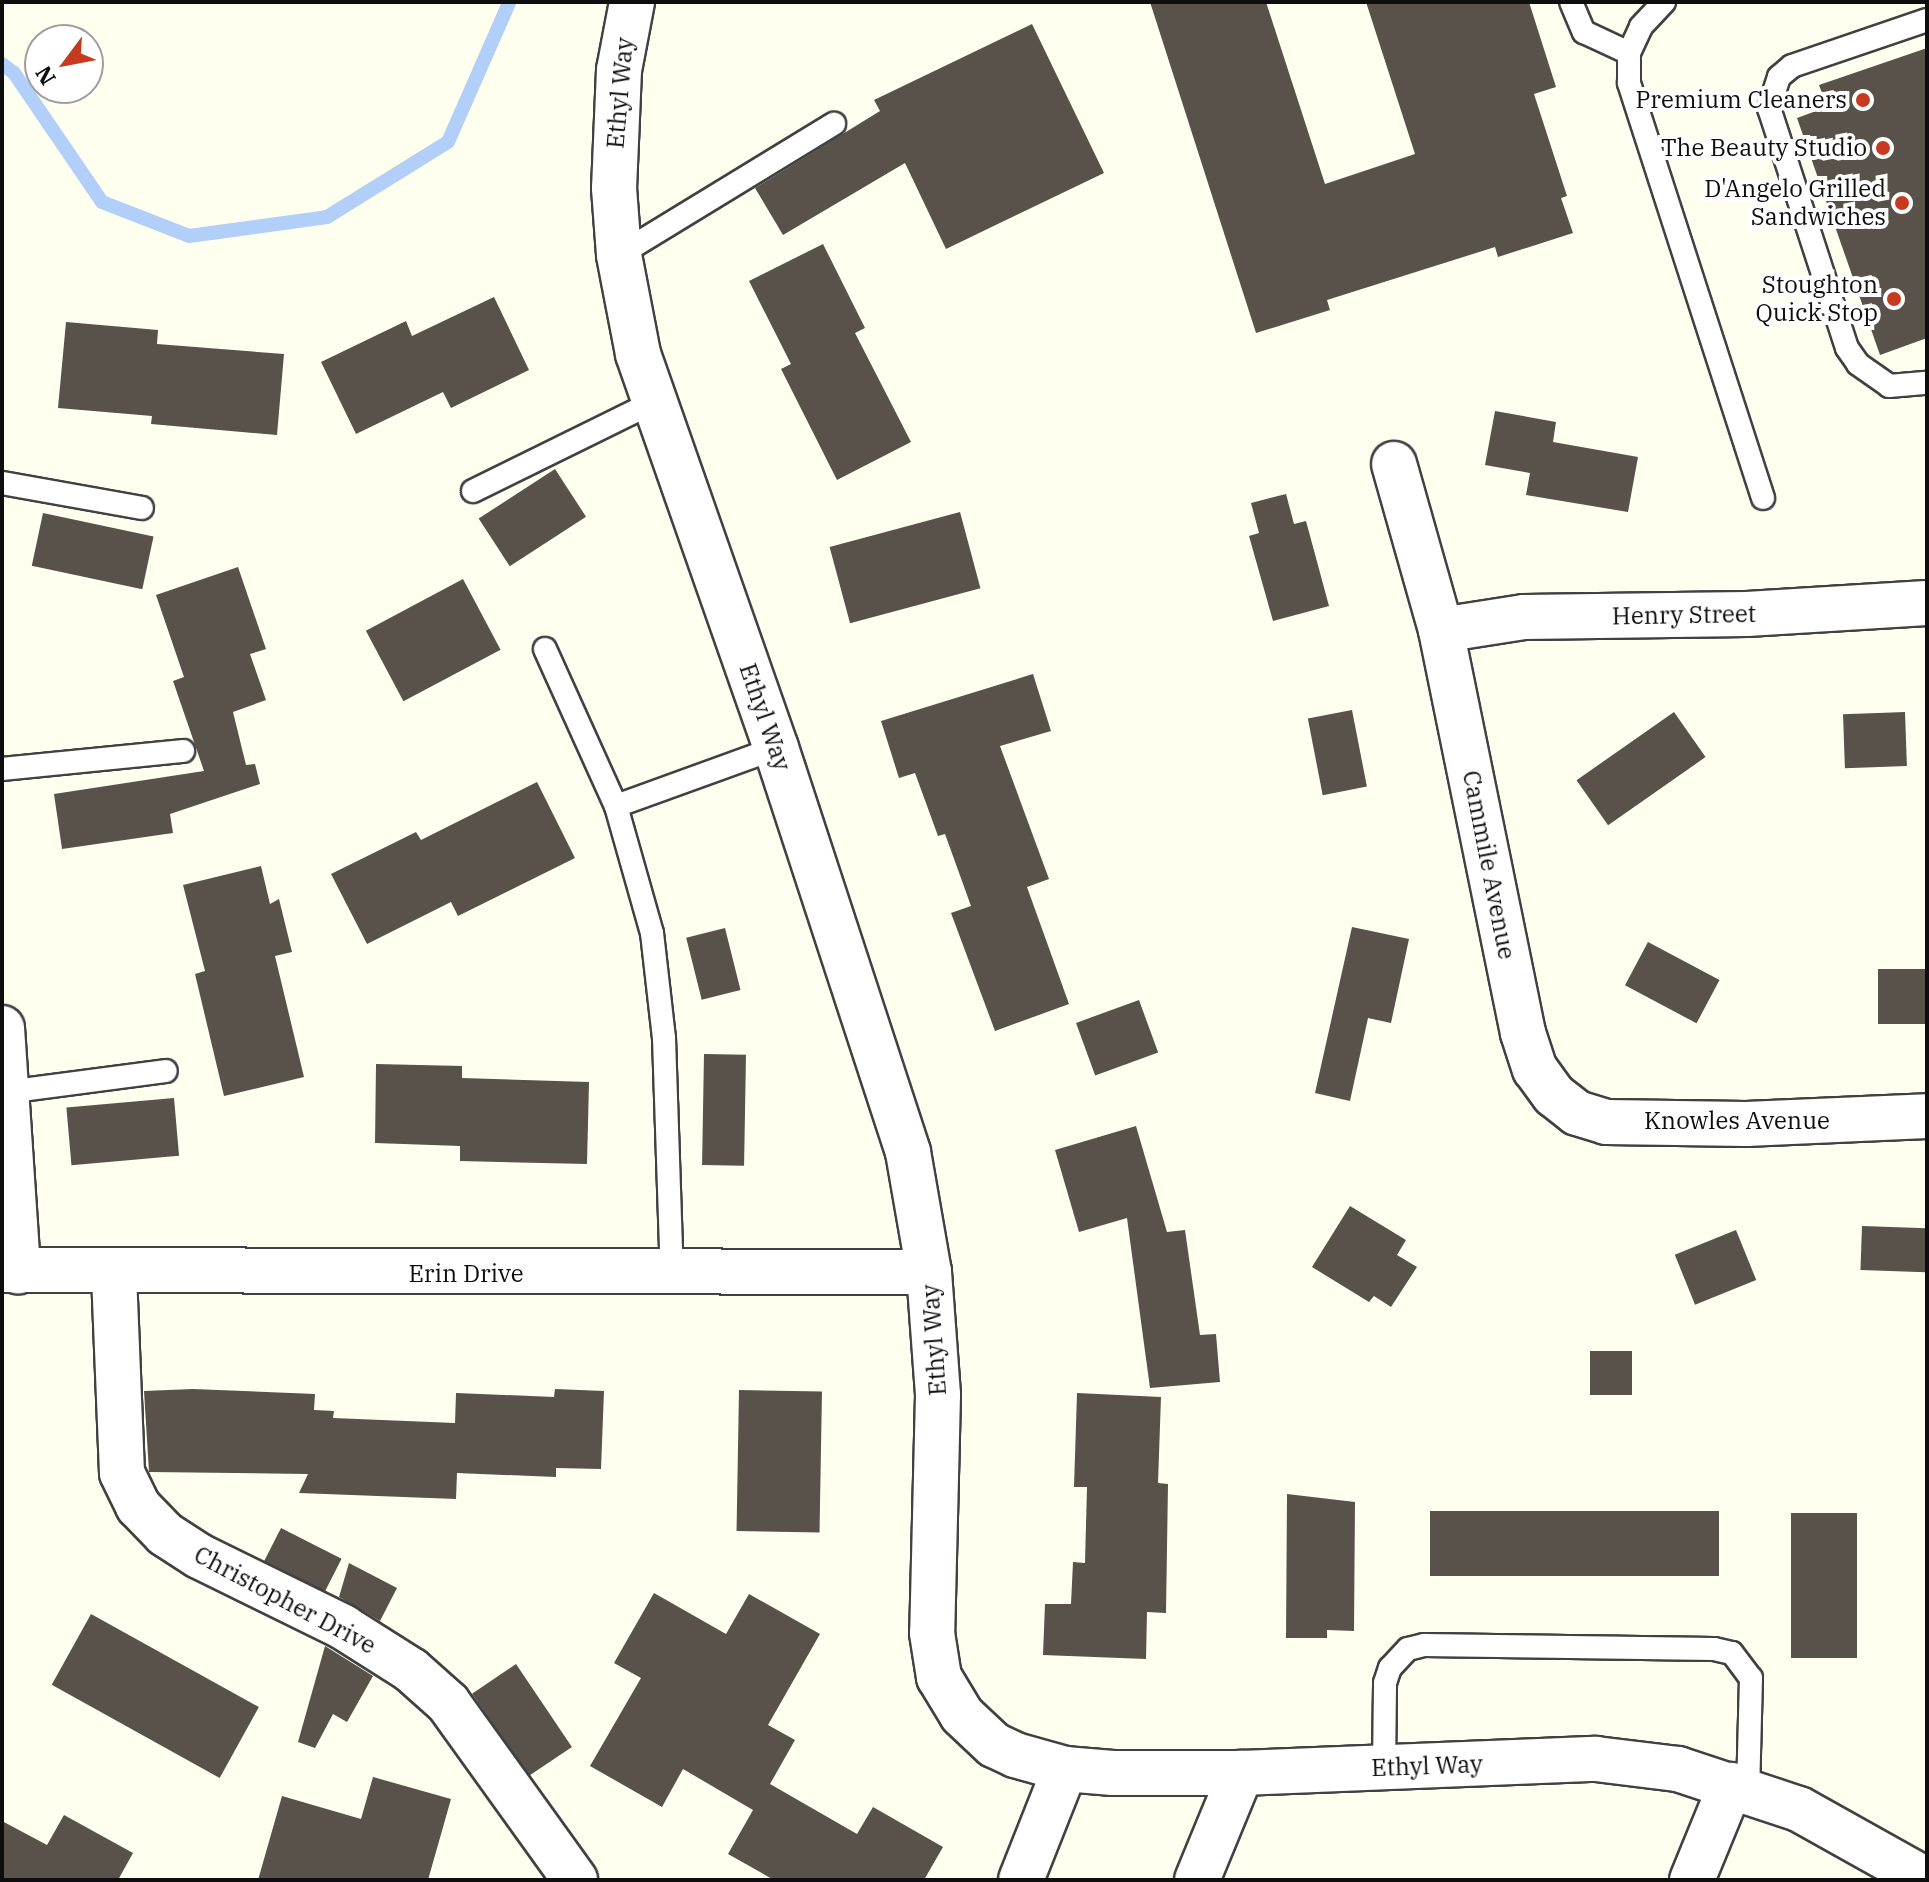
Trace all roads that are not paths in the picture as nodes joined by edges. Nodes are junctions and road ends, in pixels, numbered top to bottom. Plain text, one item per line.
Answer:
1 (632, 2) edge
2 (1571, 2) edge
3 (1664, 2) edge
4 (1927, 20) edge
5 (1629, 53) junction
6 (834, 124) dead end
7 (619, 255) junction
8 (1927, 383) edge
9 (654, 402) junction
10 (1394, 464) dead end
11 (2, 483) edge
12 (473, 491) dead end
13 (1763, 498) dead end
14 (142, 508) dead end
15 (1927, 603) edge
16 (1441, 630) junction
17 (545, 649) dead end
18 (776, 748) junction
19 (183, 751) dead end
20 (2, 769) edge
21 (616, 806) junction
22 (2, 1028) edge
23 (166, 1071) dead end
24 (5, 1079) edge
25 (1554, 1095) joint
26 (1927, 1116) edge
27 (10, 1270) edge
28 (929, 1272) junction
29 (114, 1274) junction
30 (672, 1274) junction
31 (1384, 1768) junction
32 (1065, 1769) junction
33 (1241, 1773) junction
34 (1739, 1788) junction
35 (575, 1880) edge
36 (1021, 1880) edge
37 (1197, 1880) edge
38 (1692, 1880) edge
39 (1926, 1880) edge

1 - 7 street, Ethyl Way
2 - 5 lane
3 - 5 lane
4 - 8 lane
5 - 13 lane
6 - 7 lane
7 - 9 street, Ethyl Way
9 - 12 lane
9 - 18 street, Ethyl Way
10 - 16 street, Cammile Avenue
11 - 14 lane
15 - 16 street, Henry Street
16 - 25 street, Cammile Avenue
17 - 21 lane
18 - 21 lane
18 - 28 street, Ethyl Way
19 - 20 lane
21 - 30 lane
22 - 24 street
23 - 24 lane
24 - 27 street
25 - 26 street, Knowles Avenue
27 - 29 street, Erin Drive
28 - 30 street, Erin Drive
28 - 32 street, Ethyl Way
29 - 30 street, Erin Drive
29 - 35 street, Christopher Drive
31 - 33 street, Ethyl Way
31 - 34 street, Ethyl Way
31 - 34 lane
32 - 33 street, Ethyl Way
32 - 36 street
33 - 37 street
34 - 38 street
34 - 39 street, Ethyl Way

